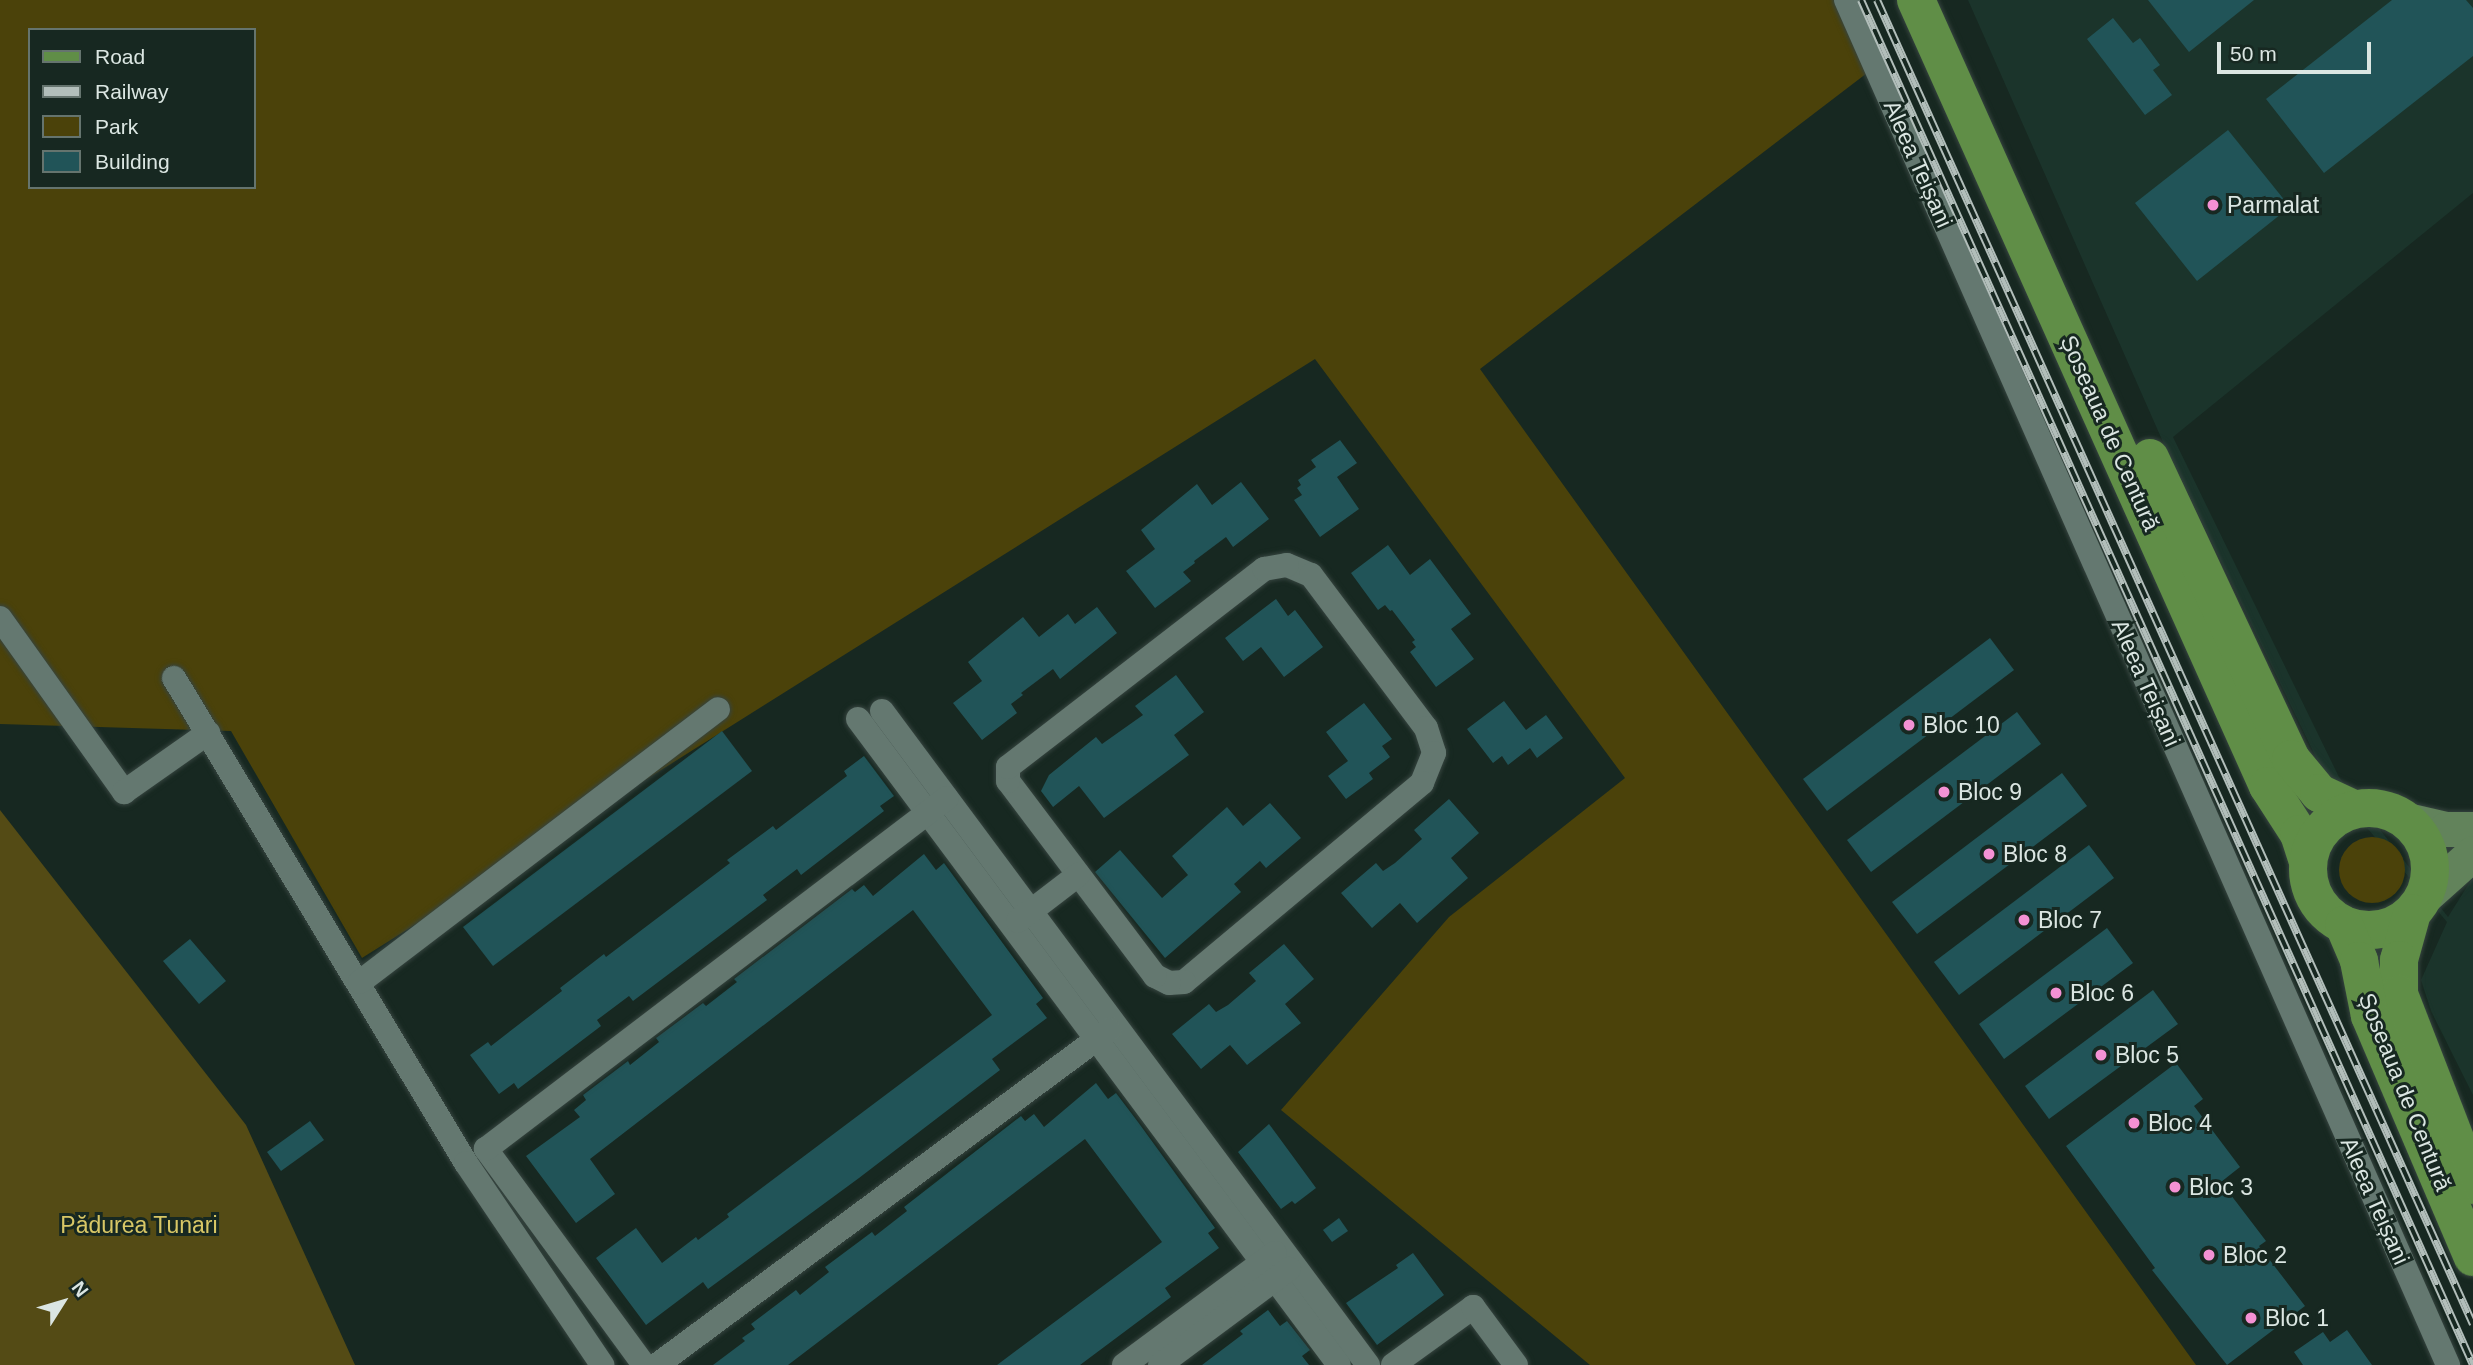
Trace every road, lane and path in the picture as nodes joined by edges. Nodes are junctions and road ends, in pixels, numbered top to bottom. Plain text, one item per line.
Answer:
1 (1846, 0) edge
2 (1916, 0) edge
3 (1944, 0) edge
4 (0, 618) edge
5 (174, 678) dead end
6 (718, 709) dead end
7 (882, 711) dead end
8 (858, 719) dead end
9 (208, 733) junction
10 (937, 805) junction
11 (2354, 809) junction
12 (2407, 820) junction
13 (2473, 829) edge
14 (2473, 853) edge
15 (2308, 862) junction
16 (1078, 875) junction
17 (2418, 905) junction
18 (1021, 918) junction
19 (2344, 925) junction
20 (360, 982) junction
21 (1105, 1032) junction
22 (2473, 1185) edge
23 (2473, 1257) edge
24 (1278, 1264) junction
25 (602, 1365) edge
26 (644, 1365) edge
27 (657, 1365) edge
28 (1124, 1365) edge
29 (1160, 1365) edge
30 (1339, 1365) edge
31 (1368, 1365) edge
32 (1393, 1365) edge
33 (1516, 1365) edge
34 (2448, 1365) edge

1 - 34 street, Aleea Teișani
2 - 15 main road, Șoseaua de Centură
3 - 11 main road, Șoseaua de Centură
4 - 9 street
5 - 9 street
6 - 20 street
7 - 10 street
8 - 10 street
9 - 20 street
10 - 18 street
10 - 26 street
11 - 12 main road
11 - 15 main road
12 - 13 main road
12 - 17 main road
14 - 17 main road
15 - 19 main road
16 - 16 street
16 - 18 street
17 - 19 main road
17 - 22 main road, Șoseaua de Centură
18 - 21 street
19 - 23 main road, Șoseaua de Centură
20 - 25 street
21 - 24 street
21 - 27 street
24 - 28 street
24 - 29 street
24 - 30 street
24 - 31 street
32 - 33 street

